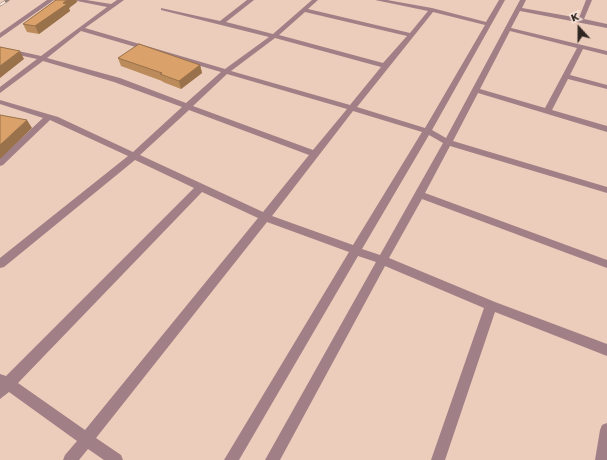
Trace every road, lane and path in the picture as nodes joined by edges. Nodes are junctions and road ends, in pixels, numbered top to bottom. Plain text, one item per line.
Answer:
1 (51, 0) edge
2 (75, 0) edge
3 (121, 0) edge
4 (251, 0) edge
5 (316, 0) edge
6 (378, 0) edge
7 (502, 0) edge
8 (523, 0) edge
9 (589, 0) edge
10 (113, 6) junction
11 (163, 9) dead end
12 (304, 10) junction
13 (432, 10) junction
14 (518, 10) junction
15 (581, 20) junction
16 (221, 23) junction
17 (488, 24) junction
18 (607, 26) edge
19 (81, 29) junction
20 (508, 29) junction
21 (411, 35) junction
22 (0, 36) edge
23 (274, 36) junction
24 (580, 46) junction
25 (0, 49) edge
26 (607, 53) edge
27 (41, 58) junction
28 (385, 66) junction
29 (226, 71) junction
30 (565, 76) junction
31 (607, 87) edge
32 (475, 90) junction
33 (0, 91) edge
34 (0, 102) edge
35 (187, 106) junction
36 (352, 108) junction
37 (547, 112) junction
38 (48, 117) junction
39 (607, 129) edge
40 (427, 131) junction
41 (448, 142) junction
42 (315, 154) junction
43 (135, 155) junction
44 (0, 164) edge
45 (201, 187) junction
46 (607, 190) edge
47 (419, 194) junction
48 (265, 217) junction
49 (355, 251) junction
50 (382, 260) junction
51 (0, 264) edge
52 (607, 264) edge
53 (491, 306) junction
54 (607, 350) edge
55 (3, 385) edge
56 (607, 430) edge
57 (86, 439) junction
58 (70, 460) edge
59 (116, 460) edge
60 (231, 460) edge
61 (272, 460) edge
62 (438, 460) edge
63 (602, 460) edge

1 - 22 street
2 - 10 street
3 - 10 street
4 - 16 street
5 - 12 street
6 - 13 street
7 - 17 street
8 - 14 street
9 - 15 street
10 - 19 street
11 - 16 street
12 - 21 street
12 - 23 street
13 - 17 street
13 - 21 street
14 - 15 street
14 - 20 street
15 - 18 street
16 - 23 street
17 - 40 street
19 - 27 street
19 - 29 street
20 - 24 street
20 - 32 street
21 - 28 street
23 - 28 street
23 - 29 street
24 - 26 street
24 - 30 street
25 - 27 street
27 - 33 street
27 - 35 street
28 - 36 street
29 - 35 street
29 - 36 street
30 - 31 street
30 - 37 street
32 - 37 street
32 - 41 street
34 - 38 street
35 - 42 street
35 - 43 street
36 - 40 street
36 - 42 street
37 - 39 street
38 - 43 street
38 - 44 street
40 - 41 street
40 - 49 street
41 - 46 street
41 - 47 street
42 - 48 street
43 - 45 street
43 - 51 street
45 - 48 street
45 - 55 street
47 - 50 street
47 - 52 street
48 - 49 street
48 - 57 street
49 - 50 street
49 - 60 street
50 - 53 street
50 - 61 street
53 - 54 street
53 - 62 street
55 - 57 street
56 - 63 street
57 - 58 street
57 - 59 street

